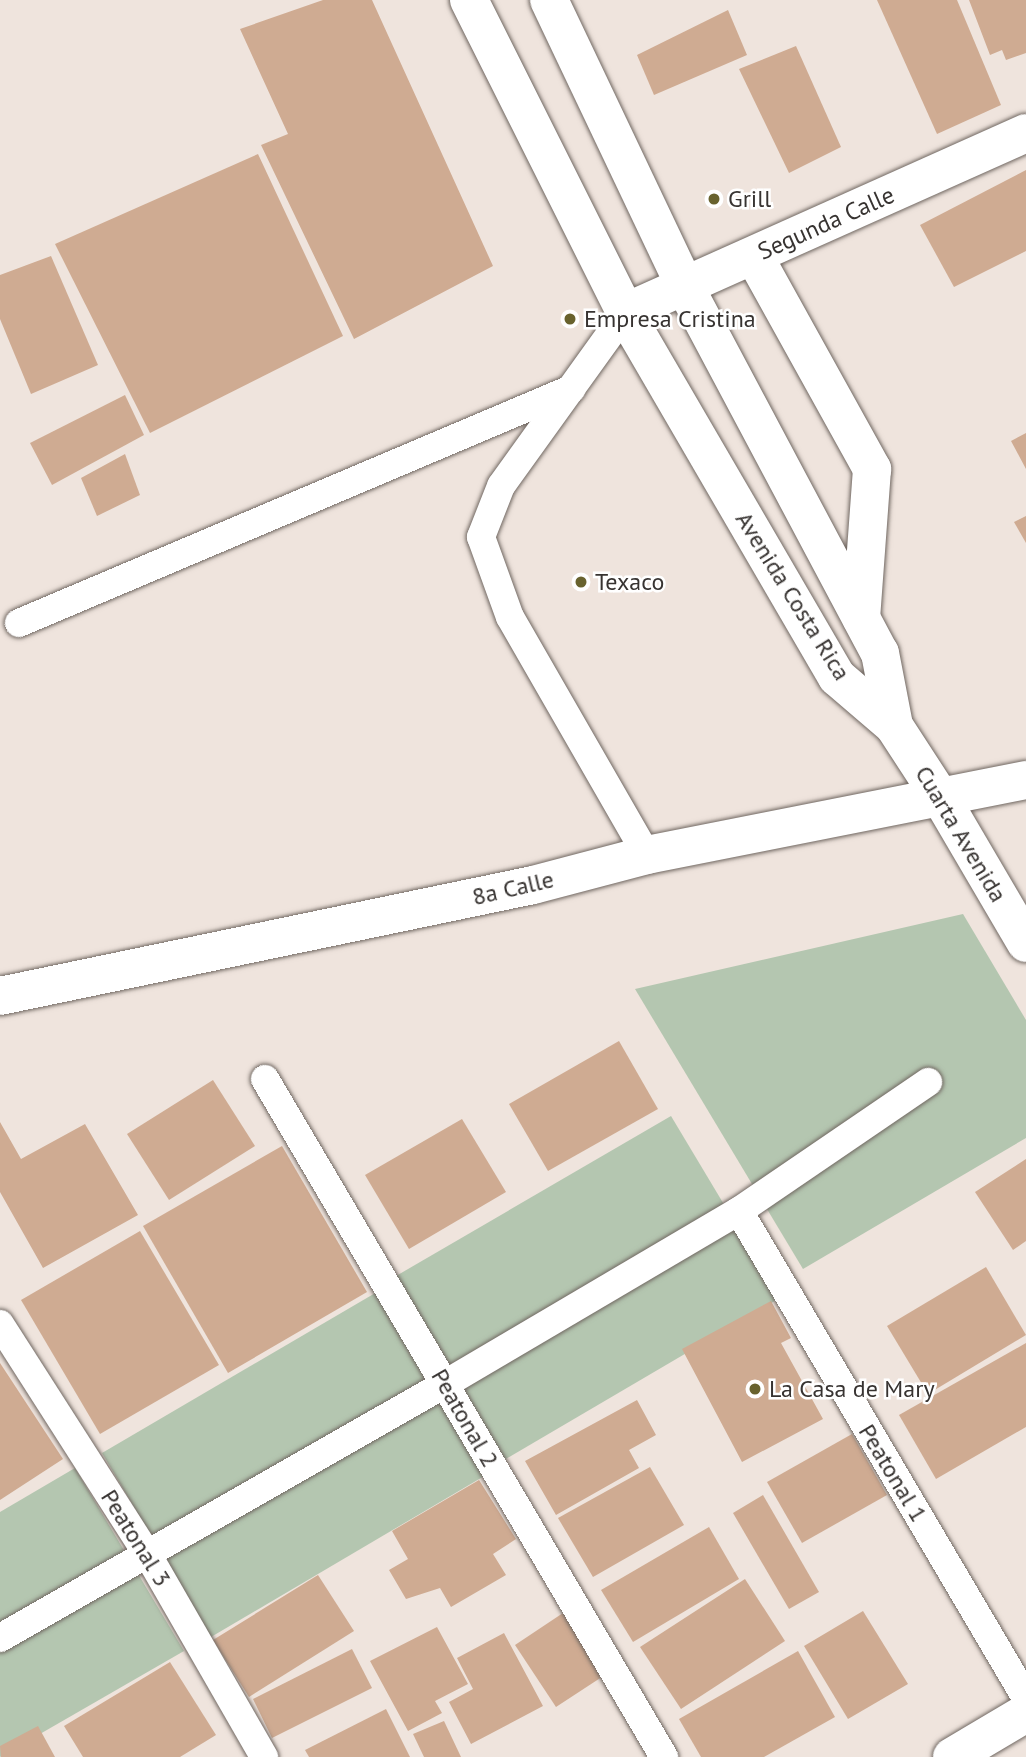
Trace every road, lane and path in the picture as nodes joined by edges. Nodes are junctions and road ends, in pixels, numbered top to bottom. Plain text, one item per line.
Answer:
1 (469, 0) edge
2 (550, 0) edge
3 (1026, 134) edge
4 (754, 256) junction
5 (685, 287) junction
6 (626, 312) junction
7 (572, 389) junction
8 (861, 618) junction
9 (19, 623) dead end
10 (894, 726) junction
11 (1026, 780) edge
12 (941, 798) junction
13 (647, 855) junction
14 (1026, 943) edge
15 (0, 996) edge
16 (265, 1079) dead end
17 (928, 1082) dead end
18 (739, 1212) junction
19 (0, 1324) edge
20 (445, 1384) junction
21 (146, 1553) junction
22 (0, 1637) edge
23 (1026, 1698) edge
24 (1026, 1713) edge
25 (264, 1757) edge
26 (664, 1757) edge
27 (952, 1757) edge

1 - 6 street, Avenida Costa Rica
2 - 5 street, Avenida Costa Rica
3 - 4 street, Segunda Calle
4 - 5 street, Segunda Calle
4 - 8 street
5 - 6 street, Segunda Calle
5 - 8 street, Avenida Costa Rica
6 - 7 lane
6 - 10 street, Avenida Costa Rica
7 - 9 lane
7 - 13 lane
8 - 10 street, Avenida Costa Rica
10 - 12 street, Cuarta Avenida
11 - 12 street, 8a Calle
12 - 13 street, 8a Calle
12 - 14 street, Cuarta Avenida
13 - 15 street, 8a Calle
16 - 20 lane, Peatonal 2
17 - 18 lane
18 - 20 lane
18 - 23 lane, Peatonal 1
19 - 21 lane, Peatonal 3
20 - 21 lane
20 - 26 lane, Peatonal 2
21 - 22 lane
21 - 25 lane, Peatonal 3
24 - 27 street

